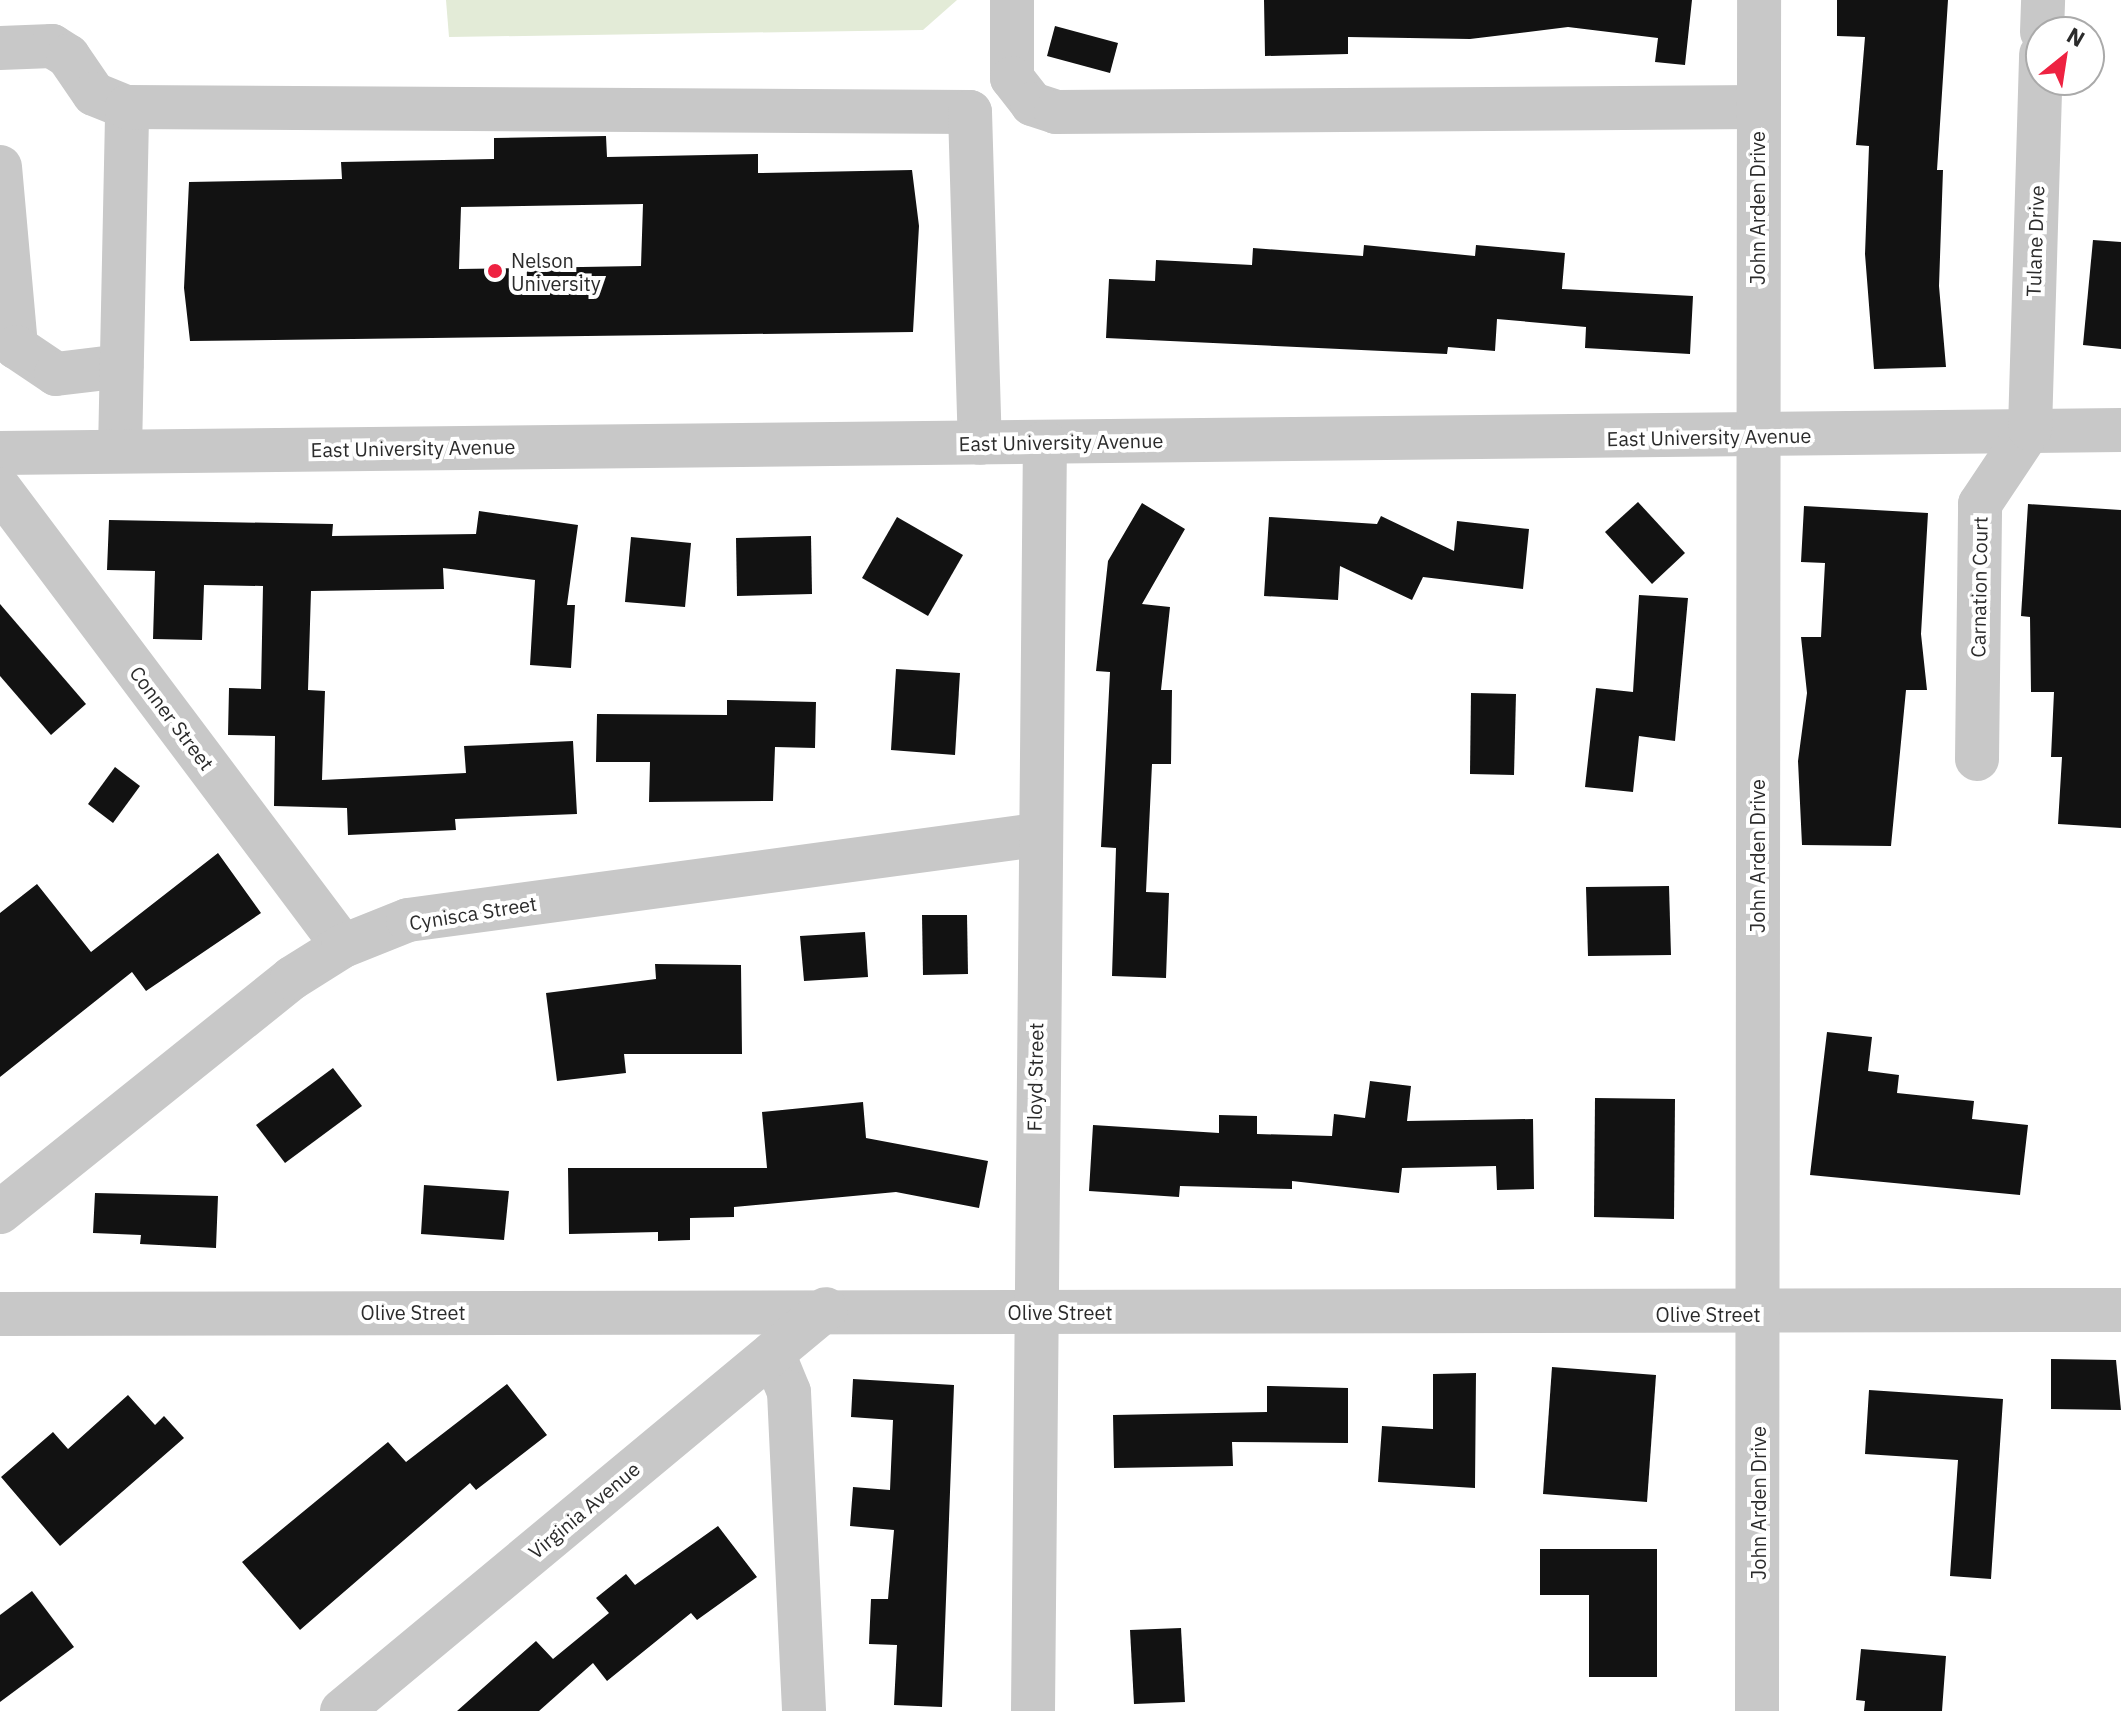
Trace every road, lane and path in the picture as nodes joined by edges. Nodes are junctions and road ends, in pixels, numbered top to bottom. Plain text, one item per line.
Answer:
1 (1012, 0) edge
2 (1759, 0) edge
3 (0, 48) edge
4 (60, 51) junction
5 (0, 84) edge
6 (2040, 96) edge
7 (127, 107) junction
8 (1757, 107) junction
9 (0, 167) edge
10 (122, 366) junction
11 (2030, 429) junction
12 (2121, 430) edge
13 (1758, 437) junction
14 (1045, 442) junction
15 (980, 443) junction
16 (120, 451) junction
17 (0, 453) edge
18 (0, 489) edge
19 (1977, 759) dead end
20 (1037, 835) junction
21 (343, 946) junction
22 (0, 1212) edge
23 (826, 1309) junction
24 (2121, 1310) edge
25 (1034, 1312) junction
26 (0, 1314) edge
27 (1759, 1314) junction
28 (773, 1353) junction
29 (342, 1711) edge
30 (804, 1711) edge
31 (1033, 1711) edge
32 (1757, 1711) edge

1 - 8 street
2 - 8 street, John Arden Drive
3 - 4 street
4 - 5 street
4 - 7 street
6 - 11 street, Tulane Drive
7 - 10 street
7 - 15 street
8 - 13 street, John Arden Drive
9 - 10 street
10 - 16 street
11 - 12 street, East University Avenue
11 - 13 street, East University Avenue
11 - 19 street, Carnation Court
13 - 14 street, East University Avenue
13 - 27 street, John Arden Drive
14 - 15 street, East University Avenue
14 - 20 street, Floyd Street
15 - 16 street, East University Avenue
16 - 17 street, East University Avenue
18 - 21 street, Conner Street
20 - 21 street, Cynisca Street
20 - 25 street, Floyd Street
21 - 22 street, Cynisca Street
23 - 25 street, Olive Street
23 - 26 street, Olive Street
23 - 28 street, Virginia Avenue
24 - 27 street, Olive Street
25 - 27 street, Olive Street
25 - 31 street, Floyd Street
27 - 32 street, John Arden Drive
28 - 29 street, Virginia Avenue
28 - 30 street

